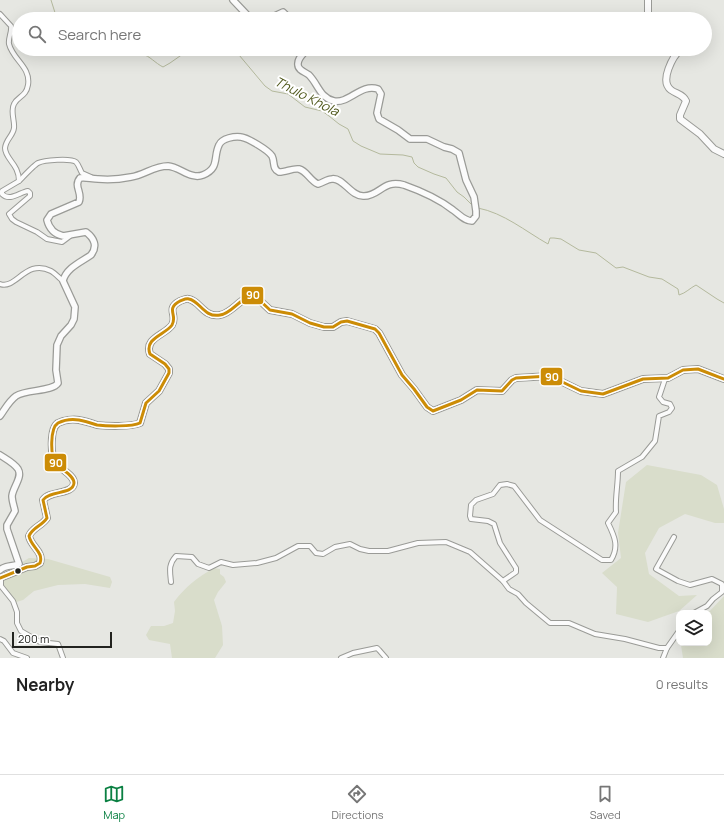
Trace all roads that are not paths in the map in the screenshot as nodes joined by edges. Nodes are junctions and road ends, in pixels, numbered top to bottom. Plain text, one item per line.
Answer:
1 (233, 0) edge
2 (648, 0) edge
3 (243, 12) edge
4 (648, 12) edge
5 (0, 14) edge
6 (12, 51) edge
7 (16, 56) edge
8 (301, 56) edge
9 (674, 56) edge
10 (724, 154) edge
11 (98, 180) junction
12 (19, 181) junction
13 (72, 234) junction
14 (63, 281) junction
15 (0, 284) edge
16 (665, 379) junction
17 (724, 379) edge
18 (0, 416) edge
19 (0, 455) edge
20 (674, 537) dead end
21 (0, 570) edge
22 (1, 577) edge
23 (503, 581) junction
24 (171, 582) dead end
25 (700, 610) edge
26 (676, 635) edge
27 (0, 639) edge
28 (667, 648) junction
29 (27, 658) edge
30 (63, 658) edge
31 (341, 658) edge
32 (386, 658) edge
33 (663, 658) edge

1 - 3 street
2 - 4 main road
5 - 6 street
7 - 12 street
8 - 11 street
9 - 10 main road
11 - 12 street
11 - 13 street
12 - 13 street
13 - 14 street
14 - 15 street
14 - 18 street
16 - 17 main road
16 - 22 main road
16 - 23 street
19 - 21 street
20 - 25 street
22 - 30 street
23 - 24 street
23 - 28 street
26 - 28 street
27 - 29 street
28 - 33 street
31 - 32 street

